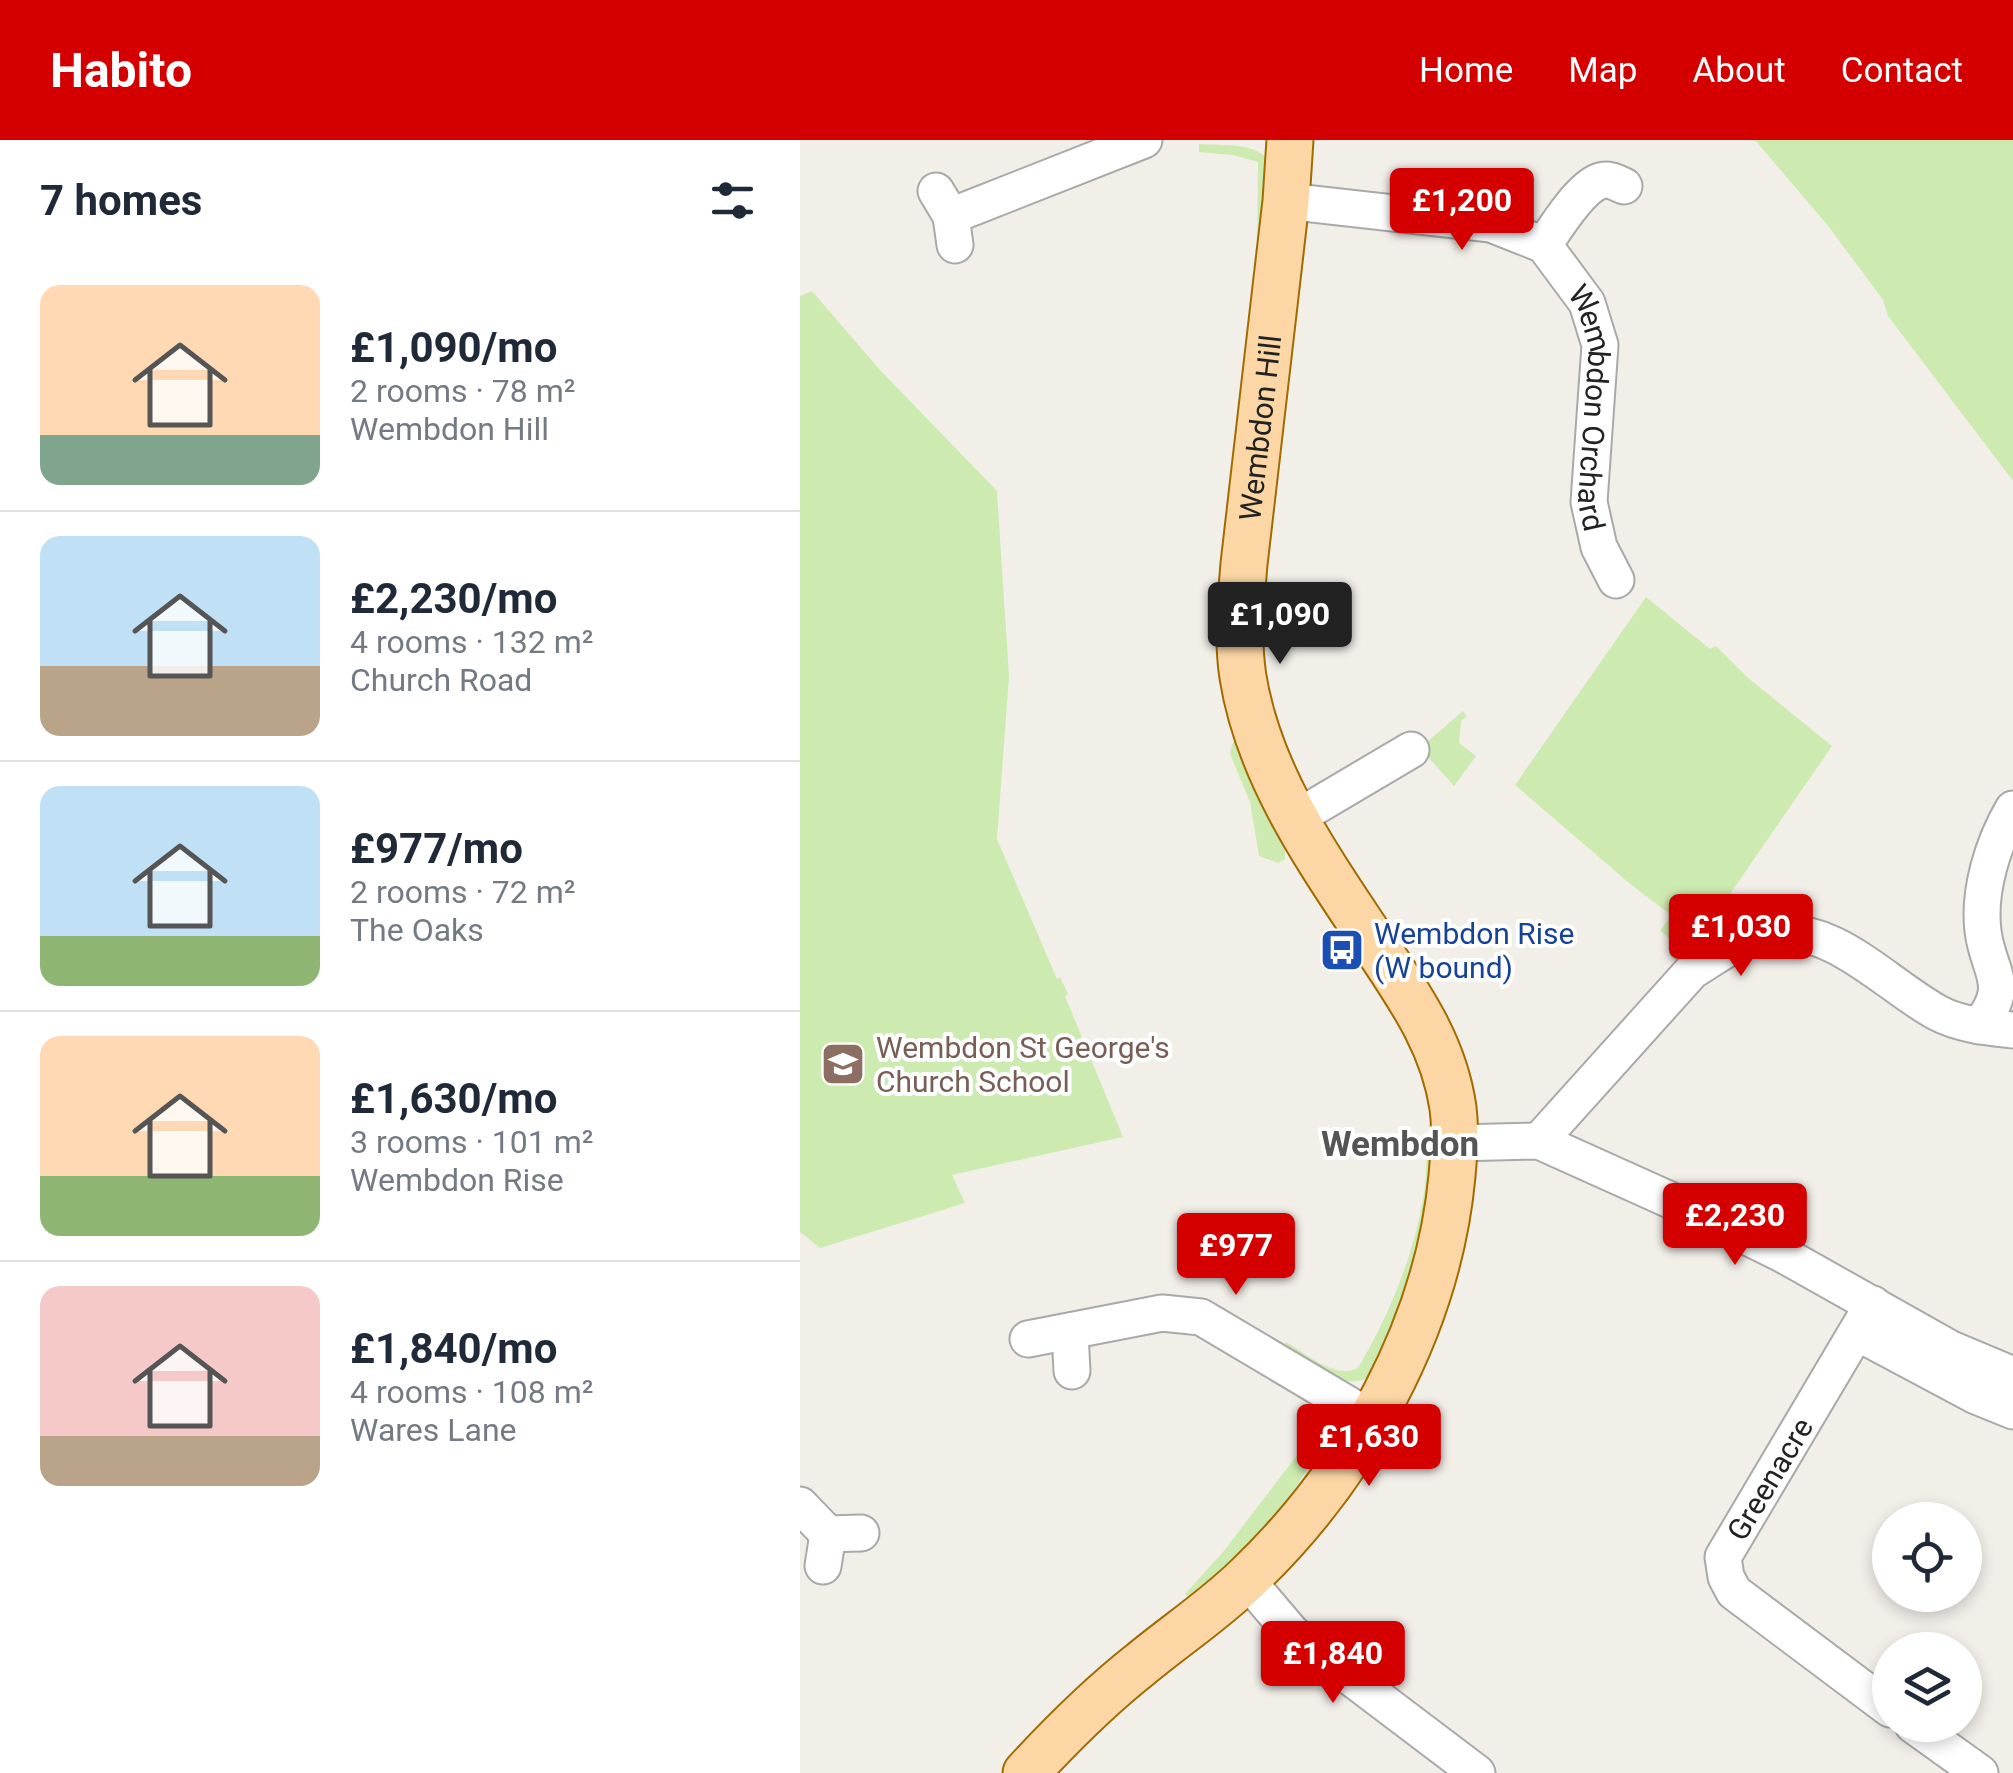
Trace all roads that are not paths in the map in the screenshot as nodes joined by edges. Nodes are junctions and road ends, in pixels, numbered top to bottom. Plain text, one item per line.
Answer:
1 (1144, 140) edge
2 (1290, 140) edge
3 (1624, 186) dead end
4 (1286, 201) junction
5 (948, 217) dead end
6 (1544, 245) junction
7 (1616, 580) dead end
8 (1411, 750) dead end
9 (2013, 809) edge
10 (1296, 818) junction
11 (1996, 1028) edge
12 (1539, 1141) junction
13 (1455, 1144) junction
14 (1866, 1318) junction
15 (1070, 1333) junction
16 (1028, 1339) dead end
17 (1072, 1371) dead end
18 (2013, 1375) edge
19 (2013, 1411) edge
20 (1371, 1418) junction
21 (800, 1505) edge
22 (837, 1545) dead end
23 (1246, 1579) junction
24 (1872, 1696) edge
25 (1937, 1742) edge
26 (1026, 1773) edge
27 (1477, 1773) edge
28 (1980, 1773) edge

1 - 5 street
2 - 4 main road, Wembdon Hill
3 - 6 street, Wembdon Orchard
4 - 6 street, Wembdon Orchard
4 - 10 main road, Wembdon Hill
6 - 7 street, Wembdon Orchard
8 - 10 street
9 - 11 street
10 - 13 main road, Wembdon Hill
11 - 12 street
12 - 13 street
12 - 14 street
13 - 20 main road, Wembdon Hill
14 - 18 street
14 - 19 street
14 - 24 street, Greenacre
15 - 16 street
15 - 17 street
15 - 20 street
20 - 23 main road, Wembdon Hill
21 - 22 street
23 - 26 main road, Wembdon Hill
23 - 27 street
25 - 28 street

